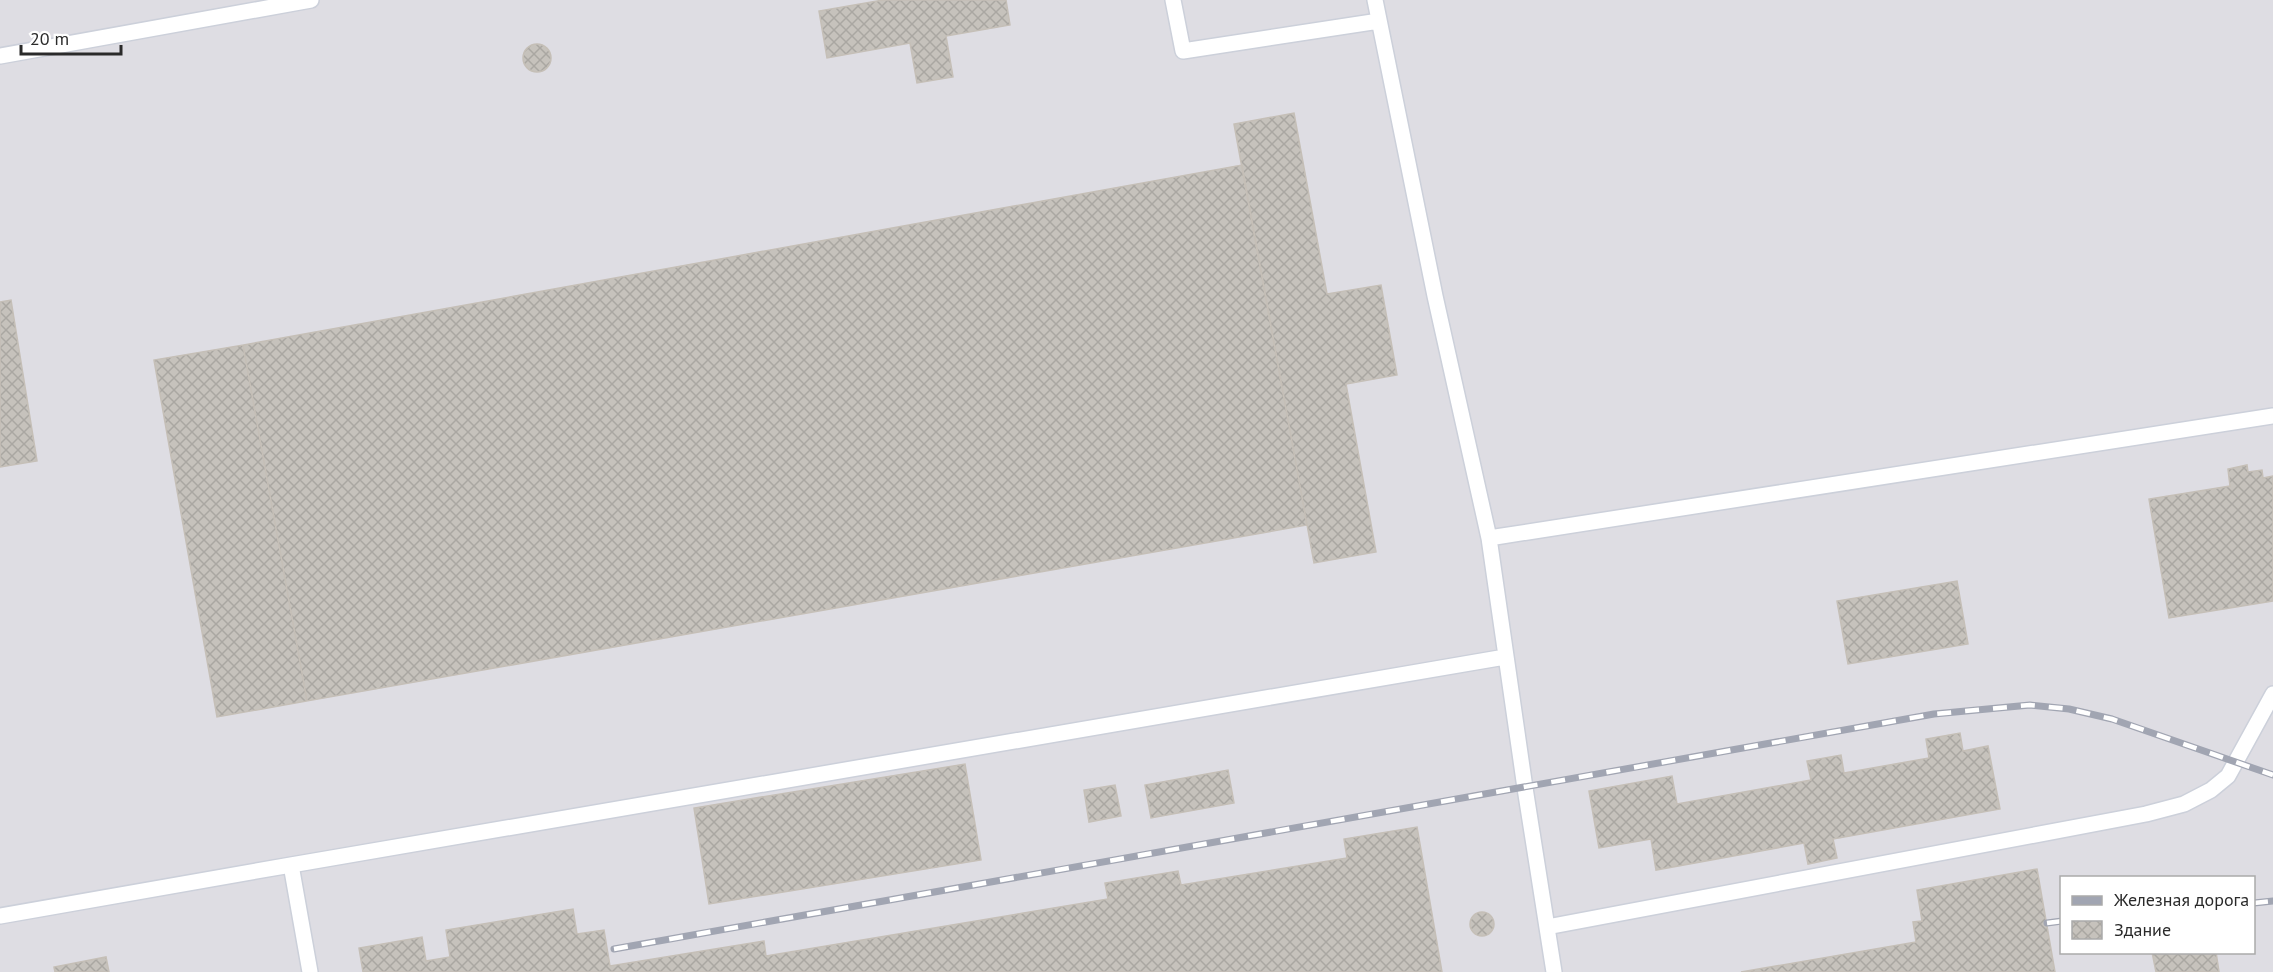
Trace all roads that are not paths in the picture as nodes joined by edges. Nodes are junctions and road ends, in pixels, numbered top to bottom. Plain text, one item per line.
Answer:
1 (311, 0) edge
2 (1173, 0) edge
3 (1375, 0) edge
4 (1379, 21) junction
5 (0, 56) edge
6 (2273, 416) edge
7 (1489, 538) junction
8 (1505, 657) junction
9 (2273, 694) edge
10 (291, 865) junction
11 (0, 916) edge
12 (1547, 927) junction
13 (310, 972) edge
14 (1554, 972) edge

1 - 5 lane
2 - 4 lane
3 - 4 lane
4 - 7 lane
6 - 7 lane
7 - 8 lane
8 - 10 lane
8 - 12 lane
9 - 12 lane
10 - 11 lane
10 - 13 lane
12 - 14 lane

